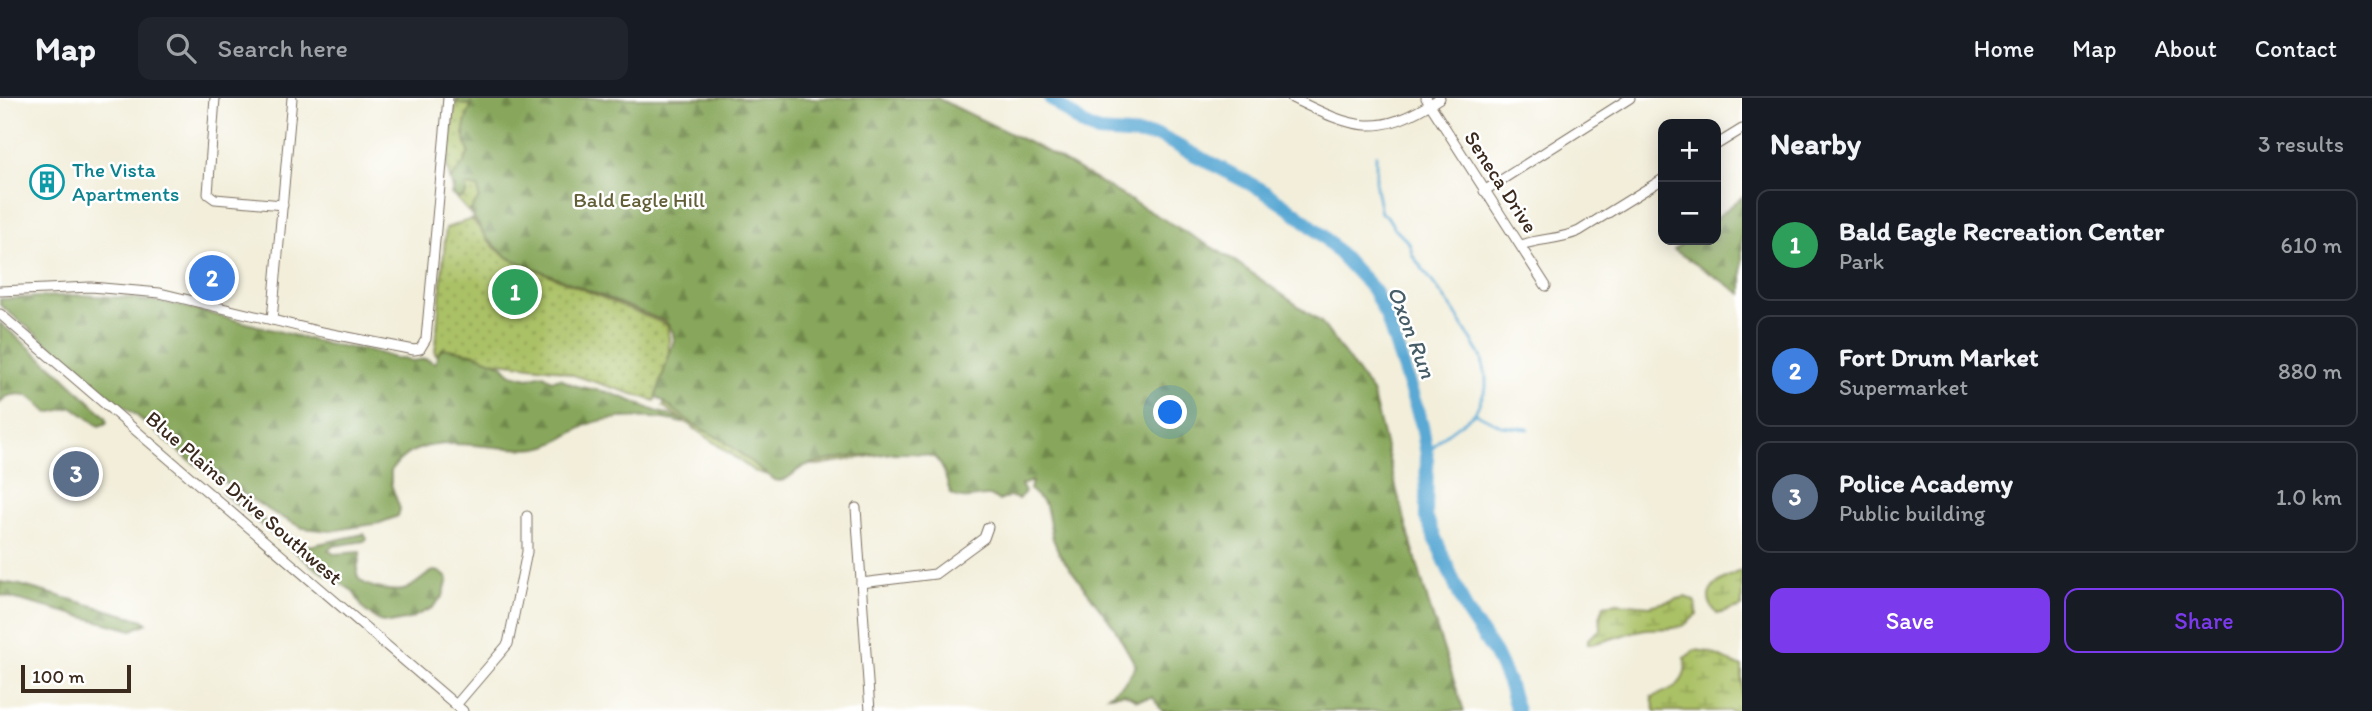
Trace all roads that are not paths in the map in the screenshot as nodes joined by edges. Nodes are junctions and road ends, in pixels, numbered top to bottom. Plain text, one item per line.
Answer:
1 (215, 98) edge
2 (292, 98) edge
3 (448, 98) edge
4 (1292, 98) edge
5 (1440, 98) edge
6 (1630, 98) edge
7 (1428, 101) edge
8 (1742, 129) edge
9 (1721, 142) edge
10 (1658, 182) edge
11 (1484, 191) junction
12 (283, 205) junction
13 (1521, 245) junction
14 (1546, 286) dead end
15 (0, 291) edge
16 (0, 314) edge
17 (272, 320) junction
18 (856, 508) dead end
19 (527, 516) dead end
20 (988, 527) dead end
21 (861, 583) junction
22 (460, 708) edge
23 (870, 711) edge

1 - 12 street
2 - 12 street
3 - 17 street
4 - 7 street
5 - 7 street
6 - 11 street
7 - 11 street, Seneca Drive
8 - 9 street
10 - 13 street
11 - 13 street, Seneca Drive
12 - 17 street
13 - 14 street, Seneca Drive
15 - 17 street
16 - 22 street, Blue Plains Drive Southwest
18 - 21 street
19 - 22 street
20 - 21 street
21 - 23 street

